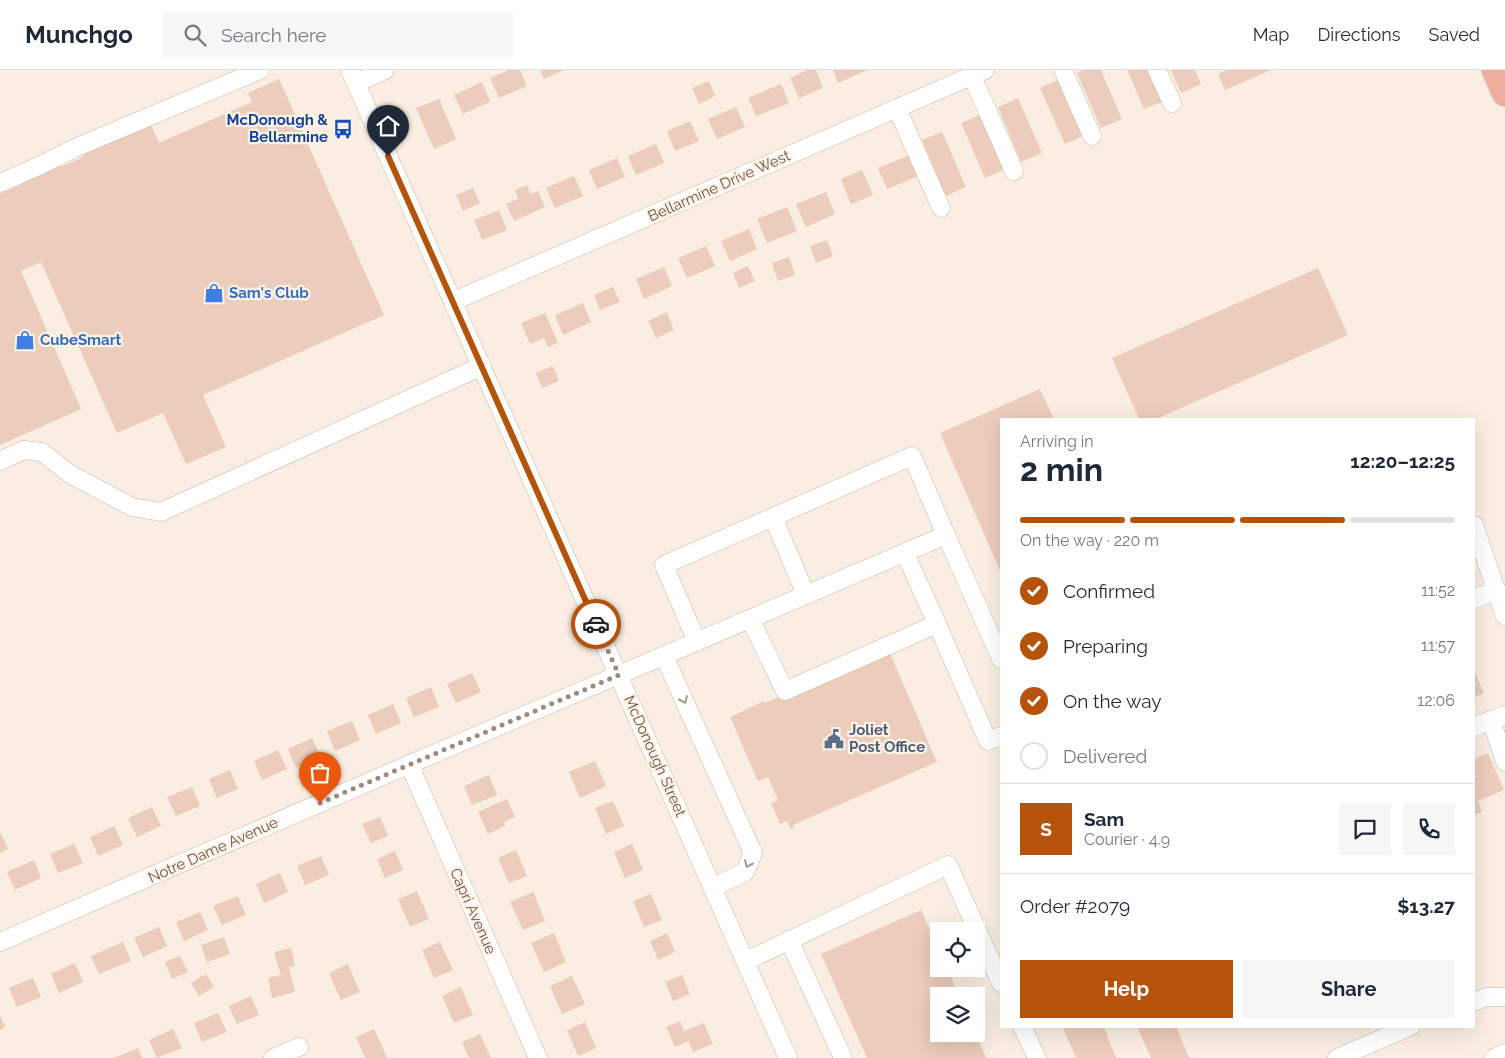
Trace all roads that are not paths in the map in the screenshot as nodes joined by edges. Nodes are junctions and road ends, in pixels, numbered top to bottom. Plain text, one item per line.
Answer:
1 (260, 70) edge
2 (385, 70) edge
3 (1064, 70) edge
4 (1157, 70) edge
5 (1495, 70) edge
6 (978, 73) edge
7 (353, 76) edge
8 (1505, 93) edge
9 (1172, 103) dead end
10 (897, 108) junction
11 (1092, 136) dead end
12 (1014, 171) dead end
13 (0, 183) edge
14 (941, 208) dead end
15 (454, 301) junction
16 (482, 366) junction
17 (0, 461) edge
18 (773, 517) junction
19 (1475, 528) edge
20 (946, 535) junction
21 (905, 553) junction
22 (1497, 590) junction
23 (806, 595) junction
24 (1475, 599) edge
25 (1505, 616) edge
26 (750, 619) junction
27 (937, 624) junction
28 (698, 642) junction
29 (664, 656) junction
30 (1000, 657) edge
31 (619, 675) junction
32 (1498, 717) edge
33 (1475, 727) edge
34 (1000, 736) edge
35 (1505, 762) edge
36 (409, 764) junction
37 (713, 887) junction
38 (789, 940) junction
39 (0, 942) edge
40 (994, 948) edge
41 (746, 960) junction
42 (1000, 979) edge
43 (1505, 997) edge
44 (1475, 1002) edge
45 (1023, 1028) edge
46 (1407, 1028) edge
47 (299, 1047) dead end
48 (1505, 1053) edge
49 (273, 1058) edge
50 (538, 1058) edge
51 (788, 1058) edge
52 (843, 1058) edge
53 (1037, 1058) edge
54 (1337, 1058) edge
55 (1494, 1058) edge

1 - 13 street
2 - 7 street
3 - 11 street
4 - 9 street
5 - 8 highway
6 - 10 street, Bellarmine Drive West
6 - 12 street
7 - 15 street, McDonough Street
10 - 14 street
10 - 15 street, Bellarmine Drive West
15 - 16 street, McDonough Street
16 - 17 street
16 - 31 street, McDonough Street
18 - 20 street
18 - 23 street
18 - 28 street
19 - 22 street
20 - 21 street, Notre Dame Avenue
20 - 30 street
21 - 23 street, Notre Dame Avenue
21 - 27 street
22 - 24 street
22 - 25 street
23 - 26 street, Notre Dame Avenue
26 - 27 street
26 - 28 street, Notre Dame Avenue
27 - 34 street
28 - 29 street, Notre Dame Avenue
29 - 31 street, Notre Dame Avenue
29 -> 37 street
31 - 36 street, Notre Dame Avenue
31 - 37 street, McDonough Street
32 - 33 street
32 - 35 street
36 - 39 street, Notre Dame Avenue
36 - 50 street, Capri Avenue
37 - 41 street, McDonough Street
38 - 40 street
38 - 41 street
38 - 52 street
40 - 42 street
41 - 51 street, McDonough Street
43 - 44 street
45 - 53 street
46 - 54 street
47 - 49 street
48 - 55 street

